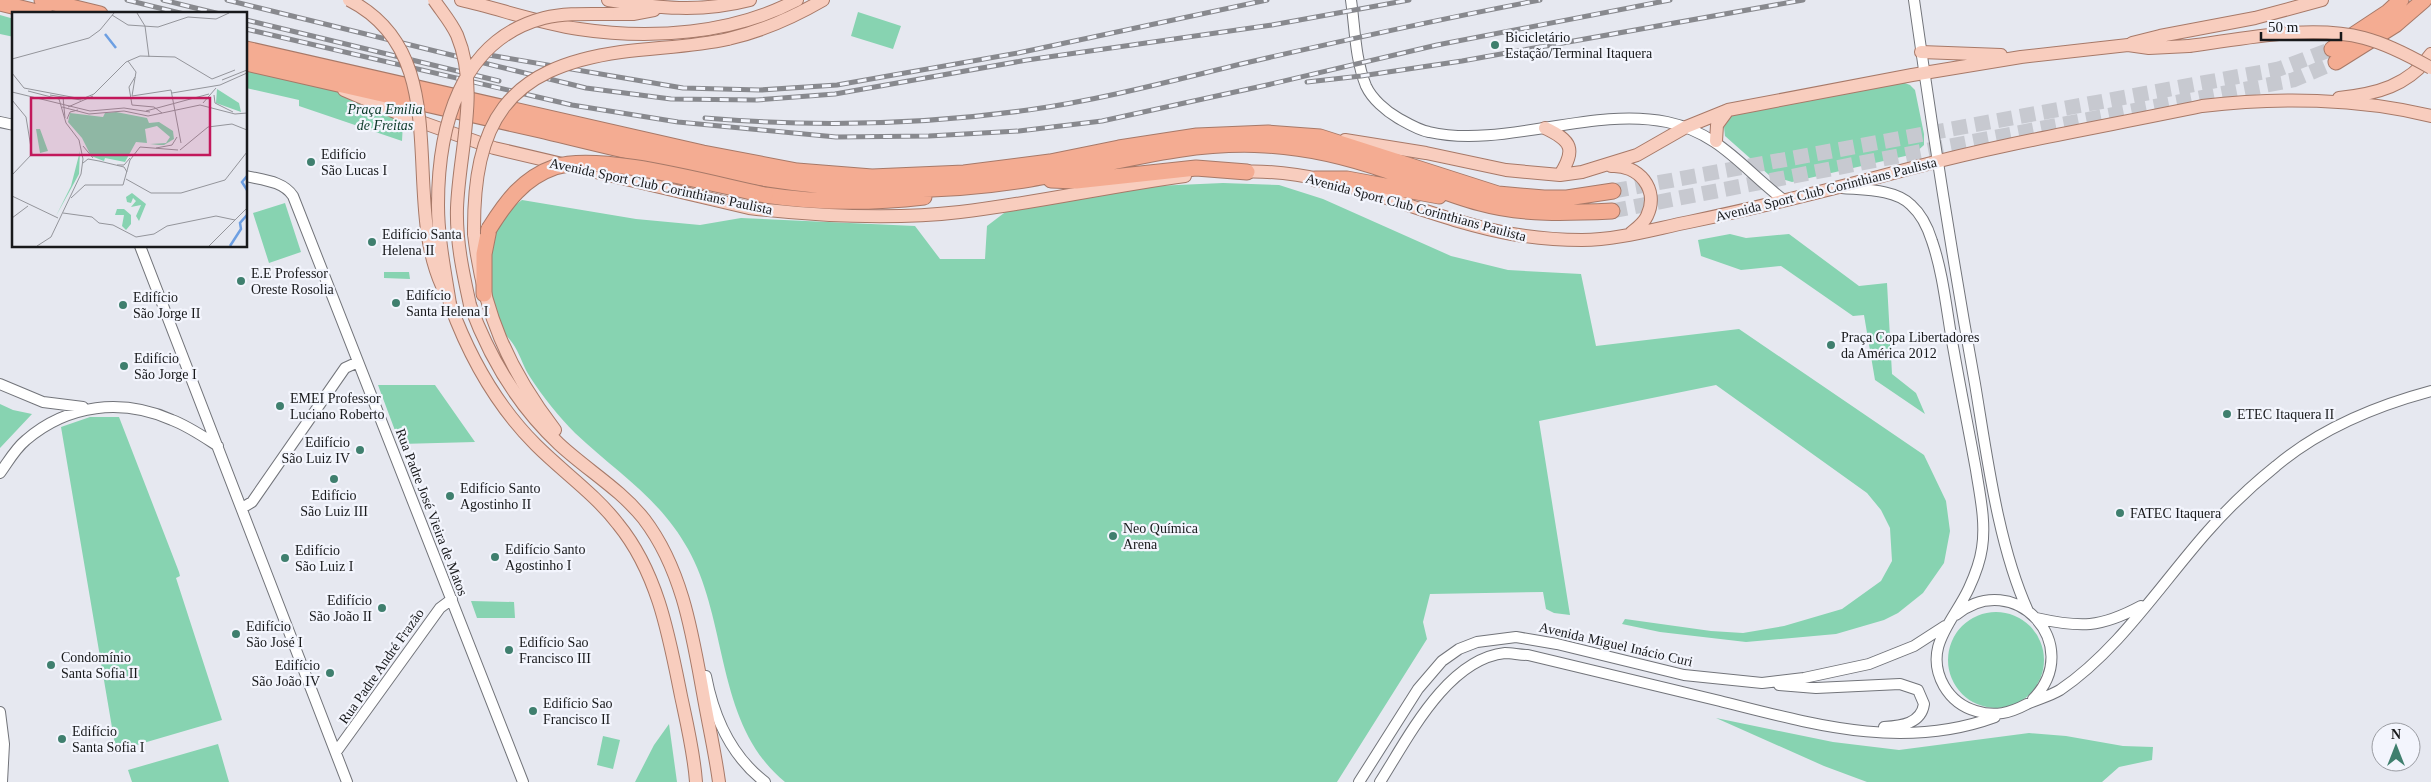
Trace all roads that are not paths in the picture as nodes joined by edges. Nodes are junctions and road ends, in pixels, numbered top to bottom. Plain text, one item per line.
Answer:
1 (42, 0) edge
2 (349, 0) edge
3 (434, 0) edge
4 (461, 0) edge
5 (608, 0) edge
6 (750, 0) edge
7 (797, 0) edge
8 (823, 0) edge
9 (1351, 0) edge
10 (1914, 0) edge
11 (2322, 0) edge
12 (2401, 0) edge
13 (2424, 0) edge
14 (0, 3) edge
15 (659, 8) junction
16 (37, 12) edge
17 (92, 12) edge
18 (2128, 45) junction
19 (248, 49) edge
20 (1921, 52) junction
21 (2431, 54) edge
22 (2021, 58) junction
23 (248, 63) edge
24 (2431, 68) edge
25 (1924, 73) junction
26 (319, 79) junction
27 (2297, 102) junction
28 (1728, 110) junction
29 (2431, 116) edge
30 (1686, 127) junction
31 (1545, 128) junction
32 (1320, 137) junction
33 (1716, 141) junction
34 (1938, 161) junction
35 (1605, 166) junction
36 (1247, 172) junction
37 (1560, 175) junction
38 (248, 176) edge
39 (1315, 179) junction
40 (1026, 180) junction
41 (986, 185) junction
42 (1842, 188) junction
43 (1613, 191) tunnel mouth
44 (1784, 201) junction
45 (1477, 202) junction
46 (1612, 211) tunnel mouth
47 (1629, 234) junction
48 (141, 248) edge
49 (484, 294) junction
50 (450, 304) junction
51 (358, 362) junction
52 (0, 384) edge
53 (2431, 390) edge
54 (43, 402) junction
55 (87, 408) junction
56 (53, 422) junction
57 (218, 446) junction
58 (578, 459) junction
59 (0, 473) edge
60 (242, 508) junction
61 (452, 599) junction
62 (2148, 602) junction
63 (2032, 614) junction
64 (1948, 622) junction
65 (1762, 683) junction
66 (2028, 704) junction
67 (0, 712) edge
68 (712, 712) junction
69 (2001, 714) junction
70 (1840, 729) junction
71 (336, 752) junction
72 (2, 782) edge
73 (347, 782) edge
74 (523, 782) edge
75 (696, 782) edge
76 (719, 782) edge
77 (765, 782) edge
78 (1359, 782) edge
79 (1380, 782) edge

1 - 17 highway
2 - 50 main road, bridge
3 - 58 main road, bridge
4 - 7 main road
5 - 15 main road
6 - 15 main road
8 - 49 main road, bridge
9 - 31 street
10 - 20 street
11 - 18 main road
12 - 13 highway
14 - 16 highway
15 - 50 main road, bridge
18 - 22 main road
18 - 24 main road, bridge
19 - 32 highway
20 - 22 main road
20 - 25 street
21 - 27 main road
22 - 25 main road
23 - 26 highway, Avenida Sport Club Corinthians Paulista
25 - 28 main road
25 - 34 street
26 - 36 main road, Avenida Sport Club Corinthians Paulista
26 - 41 highway, Avenida Sport Club Corinthians Paulista
27 - 29 main road, Avenida Sport Club Corinthians Paulista
27 - 34 main road, Avenida Sport Club Corinthians Paulista
28 - 30 main road
28 - 33 main road
30 - 31 street
30 - 33 street
30 - 35 main road
31 - 37 main road
32 - 37 main road
32 - 43 highway
33 - 44 street
34 - 42 main road, Avenida Sport Club Corinthians Paulista
34 - 63 street
35 - 37 main road
35 - 47 main road
36 - 39 main road, Avenida Sport Club Corinthians Paulista
36 - 40 highway
38 - 51 street, Rua Padre José Vieira de Matos
39 - 45 highway
39 - 47 main road, Avenida Sport Club Corinthians Paulista
40 - 41 highway, Avenida Sport Club Corinthians Paulista
40 - 45 highway, Avenida Sport Club Corinthians Paulista
41 - 49 highway, bridge
42 - 44 main road, Avenida Sport Club Corinthians Paulista
42 - 64 street
44 - 47 main road, Avenida Sport Club Corinthians Paulista
45 - 46 highway, Avenida Sport Club Corinthians Paulista
48 - 57 street
49 - 58 main road
50 - 75 main road
51 - 60 street
51 - 61 street, Rua Padre José Vieira de Matos
52 - 54 street
53 - 62 street
54 - 55 street
54 - 56 street
55 - 56 street
55 - 57 street
56 - 59 street
57 - 60 street
58 - 68 main road
60 - 71 street
61 - 71 street, Rua Padre André Frazão
61 - 74 street, Rua Padre José Vieira de Matos
62 - 63 street
62 - 66 street
63 - 64 street
63 - 66 street
64 - 65 street, Avenida Miguel Inácio Curi
64 - 69 street
65 - 70 street
65 - 78 street, Avenida Miguel Inácio Curi
66 - 69 street
67 - 72 street
68 - 76 main road
68 - 77 street
69 - 70 street
70 - 79 street
71 - 73 street

